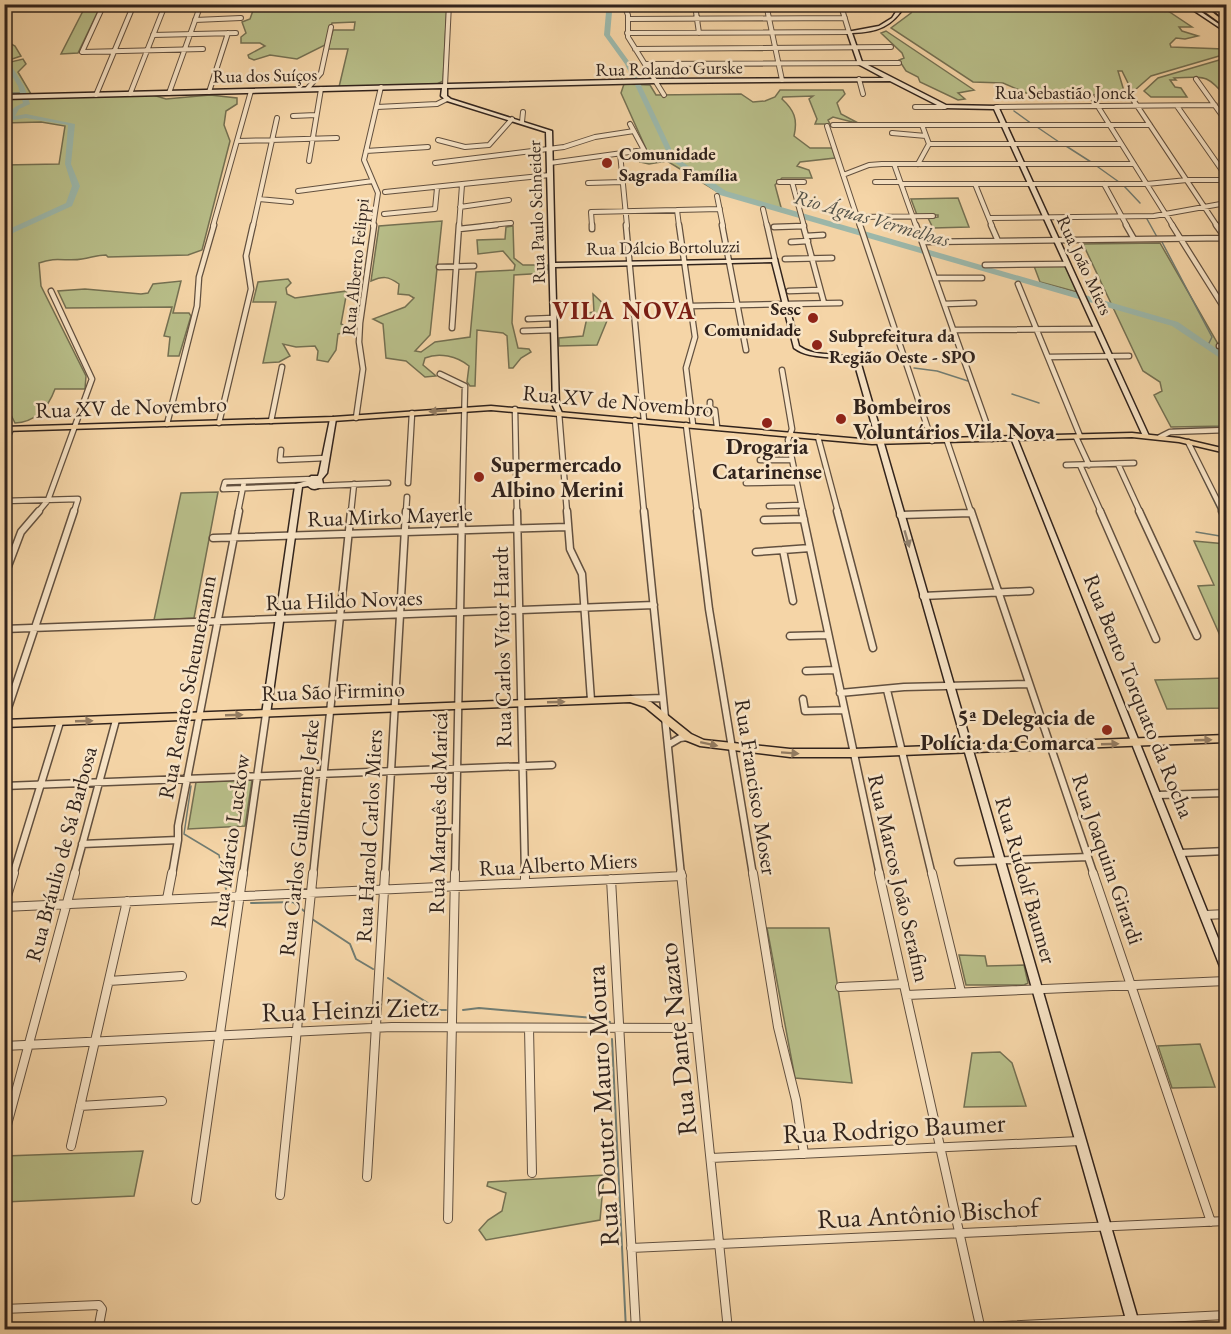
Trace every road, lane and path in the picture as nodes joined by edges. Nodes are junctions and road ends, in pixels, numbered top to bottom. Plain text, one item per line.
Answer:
1 (224, 4) edge
2 (449, 4) edge
3 (904, 4) edge
4 (1186, 4) edge
5 (1197, 4) edge
6 (1202, 4) edge
7 (165, 5) edge
8 (200, 5) edge
9 (766, 5) edge
10 (104, 6) edge
11 (134, 6) edge
12 (624, 6) edge
13 (695, 6) edge
14 (841, 6) edge
15 (241, 18) dead end
16 (769, 18) junction
17 (845, 18) junction
18 (628, 19) junction
19 (697, 19) junction
20 (195, 20) junction
21 (1227, 24) edge
22 (332, 27) dead end
23 (1227, 31) edge
24 (772, 32) junction
25 (849, 32) junction
26 (228, 33) junction
27 (236, 33) dead end
28 (627, 33) junction
29 (699, 33) junction
30 (190, 34) junction
31 (153, 35) junction
32 (854, 47) junction
33 (891, 47) dead end
34 (775, 48) junction
35 (203, 49) dead end
36 (635, 49) junction
37 (147, 50) junction
38 (184, 50) junction
39 (114, 51) junction
40 (778, 63) junction
41 (860, 63) junction
42 (898, 63) dead end
43 (645, 64) junction
44 (859, 79) junction
45 (893, 79) junction
46 (1196, 79) dead end
47 (782, 80) junction
48 (656, 81) junction
49 (445, 86) junction
50 (381, 87) junction
51 (307, 89) junction
52 (321, 89) junction
53 (251, 91) junction
54 (209, 92) junction
55 (169, 93) junction
56 (96, 94) junction
57 (130, 94) junction
58 (863, 94) dead end
59 (664, 95) dead end
60 (4, 97) edge
61 (1092, 97) dead end
62 (1132, 98) dead end
63 (447, 99) junction
64 (1215, 105) junction
65 (1177, 106) junction
66 (377, 107) junction
67 (915, 107) dead end
68 (945, 107) junction
69 (996, 107) junction
70 (1098, 107) junction
71 (1138, 107) junction
72 (523, 112) dead end
73 (316, 115) junction
74 (293, 116) dead end
75 (1225, 116) edge
76 (277, 118) dead end
77 (512, 119) junction
78 (1227, 121) edge
79 (522, 122) junction
80 (630, 124) dead end
81 (833, 125) dead end
82 (922, 125) junction
83 (1004, 125) junction
84 (1110, 125) junction
85 (1150, 125) junction
86 (827, 126) dead end
87 (634, 131) junction
88 (892, 133) dead end
89 (926, 136) junction
90 (337, 138) dead end
91 (312, 139) junction
92 (272, 140) junction
93 (438, 140) dead end
94 (237, 141) junction
95 (929, 144) junction
96 (1013, 144) junction
97 (1121, 144) junction
98 (428, 147) dead end
99 (549, 149) junction
100 (366, 151) junction
101 (620, 153) junction
102 (309, 161) dead end
103 (435, 163) dead end
104 (550, 163) junction
105 (894, 164) junction
106 (918, 164) junction
107 (1022, 164) junction
108 (1134, 164) junction
109 (550, 175) junction
110 (843, 175) junction
111 (1227, 178) edge
112 (1187, 180) junction
113 (373, 181) junction
114 (623, 182) junction
115 (779, 182) dead end
116 (792, 182) junction
117 (804, 182) dead end
118 (875, 182) dead end
119 (588, 183) dead end
120 (901, 183) junction
121 (975, 184) junction
122 (1031, 184) junction
123 (1104, 184) junction
124 (1147, 184) junction
125 (462, 185) junction
126 (438, 188) junction
127 (298, 191) dead end
128 (385, 192) dead end
129 (717, 196) dead end
130 (259, 199) junction
131 (509, 200) dead end
132 (291, 202) dead end
133 (1227, 202) edge
134 (460, 207) junction
135 (1205, 207) junction
136 (720, 209) junction
137 (763, 209) dead end
138 (677, 210) junction
139 (625, 211) junction
140 (384, 214) dead end
141 (1166, 214) junction
142 (913, 216) junction
143 (933, 216) dead end
144 (857, 217) junction
145 (1122, 217) junction
146 (989, 218) junction
147 (1046, 218) junction
148 (511, 223) dead end
149 (804, 226) junction
150 (774, 227) dead end
151 (459, 229) junction
152 (592, 229) dead end
153 (823, 236) dead end
154 (1226, 238) edge
155 (807, 239) junction
156 (1134, 239) junction
157 (1181, 239) junction
158 (1057, 240) junction
159 (998, 241) junction
160 (791, 242) dead end
161 (922, 242) junction
162 (832, 258) dead end
163 (785, 259) dead end
164 (812, 259) junction
165 (775, 260) junction
166 (729, 261) junction
167 (684, 262) junction
168 (630, 263) junction
169 (1067, 264) junction
170 (552, 265) junction
171 (985, 265) dead end
172 (456, 266) junction
173 (474, 266) dead end
174 (439, 267) dead end
175 (935, 278) junction
176 (982, 278) dead end
177 (1018, 284) dead end
178 (820, 290) junction
179 (51, 291) dead end
180 (789, 291) dead end
181 (824, 303) junction
182 (840, 303) dead end
183 (974, 303) dead end
184 (785, 304) junction
185 (944, 304) junction
186 (738, 305) junction
187 (691, 306) junction
188 (1227, 311) edge
189 (554, 318) junction
190 (528, 319) dead end
191 (452, 328) dead end
192 (1097, 329) junction
193 (554, 330) junction
194 (953, 330) junction
195 (1036, 330) junction
196 (523, 331) dead end
197 (1219, 346) dead end
198 (1227, 346) edge
199 (746, 350) dead end
200 (1129, 356) dead end
201 (1048, 357) junction
202 (1110, 357) junction
203 (282, 367) dead end
204 (782, 370) dead end
205 (440, 374) dead end
206 (710, 402) dead end
207 (464, 409) junction
208 (515, 409) junction
209 (412, 413) junction
210 (559, 413) junction
211 (356, 417) junction
212 (333, 419) junction
213 (635, 420) junction
214 (271, 421) junction
215 (644, 421) junction
216 (219, 423) junction
217 (167, 424) junction
218 (690, 425) junction
219 (75, 427) junction
220 (717, 427) junction
221 (8, 429) edge
222 (1227, 430) edge
223 (791, 434) junction
224 (1146, 436) junction
225 (818, 437) junction
226 (1078, 437) junction
227 (1160, 437) junction
228 (1014, 438) junction
229 (992, 439) junction
230 (932, 441) junction
231 (946, 441) junction
232 (879, 442) junction
233 (1188, 442) junction
234 (4, 445) edge
235 (281, 450) dead end
236 (1227, 451) edge
237 (326, 458) junction
238 (760, 460) dead end
239 (792, 460) junction
240 (1118, 464) junction
241 (1134, 464) dead end
242 (1066, 465) dead end
243 (1080, 465) junction
244 (1089, 465) junction
245 (315, 482) junction
246 (796, 482) junction
247 (388, 483) dead end
248 (408, 483) dead end
249 (746, 483) dead end
250 (354, 484) junction
251 (243, 485) junction
252 (299, 486) junction
253 (407, 497) dead end
254 (48, 500) junction
255 (4, 501) edge
256 (801, 505) junction
257 (769, 506) dead end
258 (971, 513) junction
259 (900, 515) junction
260 (804, 519) junction
261 (1227, 519) edge
262 (764, 520) dead end
263 (567, 527) junction
264 (518, 528) junction
265 (462, 530) junction
266 (405, 532) junction
267 (349, 534) junction
268 (292, 536) junction
269 (213, 538) dead end
270 (233, 538) junction
271 (810, 548) junction
272 (783, 550) junction
273 (756, 552) dead end
274 (4, 577) edge
275 (1030, 591) dead end
276 (998, 593) junction
277 (923, 596) junction
278 (793, 601) dead end
279 (654, 605) junction
280 (585, 608) junction
281 (520, 610) junction
282 (460, 612) junction
283 (400, 614) junction
284 (340, 616) junction
285 (280, 619) junction
286 (218, 621) junction
287 (35, 628) junction
288 (4, 629) edge
289 (828, 635) junction
290 (790, 636) dead end
291 (1197, 636) dead end
292 (1156, 639) dead end
293 (873, 648) dead end
294 (835, 670) junction
295 (806, 671) dead end
296 (1029, 684) junction
297 (949, 686) junction
298 (887, 690) junction
299 (840, 693) junction
300 (663, 698) junction
301 (630, 699) junction
302 (803, 699) dead end
303 (591, 700) junction
304 (522, 703) junction
305 (458, 706) junction
306 (395, 708) junction
307 (843, 710) junction
308 (331, 711) junction
309 (266, 714) junction
310 (200, 716) junction
311 (665, 717) junction
312 (116, 720) junction
313 (4, 722) edge
314 (60, 722) junction
315 (688, 737) junction
316 (1227, 739) edge
317 (1137, 743) junction
318 (668, 745) junction
319 (1050, 746) junction
320 (732, 748) junction
321 (967, 749) junction
322 (902, 751) junction
323 (853, 753) junction
324 (552, 765) dead end
325 (523, 766) junction
326 (457, 768) junction
327 (391, 771) junction
328 (324, 773) junction
329 (257, 776) junction
330 (188, 779) junction
331 (99, 782) junction
332 (41, 784) junction
333 (4, 786) edge
334 (1227, 793) edge
335 (1158, 795) junction
336 (178, 840) junction
337 (82, 844) junction
338 (1227, 851) edge
339 (1181, 853) junction
340 (1088, 856) junction
341 (999, 860) junction
342 (958, 862) dead end
343 (682, 876) junction
344 (611, 879) junction
345 (525, 883) junction
346 (454, 886) junction
347 (384, 890) junction
348 (312, 893) junction
349 (240, 896) junction
350 (167, 899) junction
351 (127, 901) junction
352 (66, 904) junction
353 (4, 906) edge
354 (1227, 914) edge
355 (1205, 915) junction
356 (1227, 969) edge
357 (182, 976) dead end
358 (109, 981) junction
359 (1227, 981) edge
360 (904, 984) junction
361 (1131, 985) junction
362 (840, 987) dead end
363 (1036, 989) junction
364 (961, 992) junction
365 (907, 995) junction
366 (452, 1026) junction
367 (376, 1028) junction
368 (528, 1028) junction
369 (697, 1028) junction
370 (619, 1030) junction
371 (297, 1032) junction
372 (220, 1035) junction
373 (95, 1041) junction
374 (29, 1045) junction
375 (4, 1046) edge
376 (162, 1101) dead end
377 (80, 1106) junction
378 (4, 1136) edge
379 (1080, 1141) junction
380 (71, 1146) dead end
381 (940, 1147) junction
382 (804, 1154) junction
383 (711, 1158) junction
384 (532, 1173) dead end
385 (367, 1177) dead end
386 (280, 1195) dead end
387 (196, 1200) dead end
388 (448, 1219) dead end
389 (1211, 1221) junction
390 (1227, 1221) edge
391 (1105, 1226) junction
392 (959, 1233) junction
393 (719, 1244) junction
394 (631, 1248) junction
395 (4, 1309) edge
396 (1227, 1315) edge
397 (1133, 1324) edge
398 (980, 1328) edge
399 (98, 1329) edge
400 (636, 1329) edge
401 (728, 1329) edge
402 (920, 1329) edge

1 - 8 street
2 - 49 street
3 - 25 street
4 - 23 street
5 - 21 highway
6 - 21 highway
7 - 8 street
7 - 11 street
7 - 31 street
8 - 20 street
9 - 13 street
9 - 14 street
9 - 16 street
10 - 11 street
10 - 39 street
11 - 39 street
12 - 13 street
12 - 18 street
13 - 19 street
14 - 17 street
15 - 20 street
16 - 17 street
16 - 19 street
16 - 24 street
17 - 25 street
18 - 19 street
18 - 28 street
19 - 29 street
20 - 30 street
22 - 51 street
24 - 25 street
24 - 29 street
24 - 34 street
25 - 32 street
26 - 27 street
26 - 30 street
26 - 54 street
28 - 29 street
28 - 36 street
30 - 31 street
30 - 38 street
31 - 37 street
32 - 33 street
32 - 34 street
32 - 41 street
34 - 36 street
34 - 40 street
35 - 38 street
36 - 43 street
37 - 38 street
37 - 39 street
37 - 57 street
38 - 55 street
39 - 56 street
40 - 41 street
40 - 43 street
40 - 47 street
41 - 42 street
41 - 45 street
43 - 48 street
44 - 45 street, Rua Rolando Gurske
44 - 47 street, Rua Rolando Gurske
44 - 58 street
45 - 68 street
46 - 64 street
47 - 48 street, Rua Rolando Gurske
48 - 49 street, Rua Rolando Gurske
48 - 59 street
49 - 50 street, Rua dos Suíços
49 - 63 street
50 - 52 street, Rua dos Suíços
50 - 66 street, Rua Alberto Felippi
51 - 52 street, Rua dos Suíços
51 - 53 street, Rua dos Suíços
52 - 73 street
53 - 54 street, Rua dos Suíços
53 - 94 street
54 - 55 street, Rua dos Suíços
55 - 57 street, Rua dos Suíços
56 - 57 street, Rua dos Suíços
56 - 60 street, Rua dos Suíços
61 - 70 street
62 - 71 street
63 - 66 street
63 - 77 street, Rua Paulo Schneider
64 - 65 street, Rua Sebastião Jonck
64 - 75 street
65 - 71 street, Rua Sebastião Jonck
65 - 111 street
66 - 100 street, Rua Alberto Felippi
67 - 68 street, Rua Sebastião Jonck
68 - 69 street, Rua Sebastião Jonck
69 - 70 street, Rua Sebastião Jonck
69 - 83 street, Rua João Miers
70 - 71 street, Rua Sebastião Jonck
70 - 84 street
71 - 85 street
72 - 79 street
73 - 74 street
73 - 91 street
75 - 78 street
76 - 92 street
77 - 79 street, Rua Paulo Schneider
77 - 93 street
79 - 99 street, Rua Paulo Schneider
80 - 87 street
81 - 82 street
82 - 83 street
82 - 89 street
83 - 84 street
83 - 96 street, Rua João Miers
84 - 85 street
84 - 97 street
85 - 112 street
86 - 110 street
87 - 99 street
87 - 101 street
88 - 89 street
89 - 95 street
90 - 91 street
91 - 92 street
91 - 102 street
92 - 94 street
92 - 130 street
94 - 217 street
95 - 96 street
95 - 106 street
96 - 97 street
96 - 107 street, Rua João Miers
97 - 108 street
98 - 100 street
99 - 103 street
99 - 104 street, Rua Paulo Schneider
100 - 113 street, Rua Alberto Felippi
101 - 104 street
101 - 114 street
104 - 109 street, Rua Paulo Schneider
105 - 106 street
105 - 110 street
105 - 120 street
106 - 107 street
107 - 108 street
107 - 122 street, Rua João Miers
108 - 124 street
109 - 125 street
109 - 170 street, Rua Paulo Schneider
110 - 144 street
111 - 112 street
112 - 124 street
112 - 135 street
113 - 127 street
113 - 211 street, Rua Alberto Felippi
114 - 119 street
114 - 139 street
115 - 116 street
116 - 117 street
116 - 149 street
118 - 120 street
120 - 121 street
120 - 142 street
121 - 122 street
121 - 146 street
122 - 123 street
122 - 147 street, Rua João Miers
123 - 124 street
123 - 145 street
124 - 141 street
125 - 126 street
125 - 134 street
126 - 128 street
126 - 140 street
129 - 136 street
130 - 132 street
130 - 216 street
131 - 134 street
133 - 135 street
134 - 151 street
135 - 141 street
135 - 154 street
136 - 138 street
136 - 166 street
137 - 165 street
138 - 139 street
138 - 167 street, Rua Francisco Moser
139 - 152 street
139 - 168 street
141 - 145 street
141 - 157 street
142 - 143 street
142 - 144 street
142 - 161 street
144 - 230 street
145 - 147 street
145 - 156 street
146 - 147 street
146 - 159 street
147 - 158 street, Rua João Miers
148 - 151 street
149 - 150 street
149 - 155 street
151 - 172 street
153 - 155 street
154 - 157 street
155 - 160 street
155 - 164 street
156 - 157 street
156 - 158 street
157 - 188 street
158 - 159 street
158 - 169 street, Rua João Miers
159 - 161 street
161 - 175 street
162 - 164 street
163 - 164 street
164 - 178 street
165 - 166 street, Rua Dálcio Bortoluzzi
165 - 184 street
166 - 167 street, Rua Dálcio Bortoluzzi
166 - 186 street
167 - 168 street, Rua Dálcio Bortoluzzi
167 - 187 street, Rua Francisco Moser
168 - 170 street, Rua Dálcio Bortoluzzi
168 - 215 street
169 - 171 street
169 - 192 street, Rua João Miers
170 - 189 street, Rua Paulo Schneider
172 - 173 street
172 - 174 street
172 - 191 street
175 - 176 street
175 - 185 street
177 - 195 street
178 - 180 street
178 - 181 street
179 - 219 street
181 - 182 street
181 - 184 street
183 - 185 street
184 - 186 street
184 - 232 street, Rua Rudolf Baumer
185 - 194 street
186 - 187 street
186 - 199 street
187 - 218 street, Rua Francisco Moser
189 - 190 street
189 - 193 street, Rua Paulo Schneider
192 - 195 street
192 - 202 street, Rua João Miers
193 - 196 street
193 - 210 street, Rua Paulo Schneider
194 - 195 street
194 - 229 street
195 - 201 street
197 - 198 street
200 - 202 street
201 - 202 street
201 - 226 street
202 - 224 street, Rua João Miers
203 - 214 street
204 - 223 street, Rua Marcos João Serafim
205 - 207 street, Rua Marquês de Maricá
206 - 220 street
207 - 208 main road, Rua XV de Novembro
207 -> 209 main road, Rua XV de Novembro
207 - 265 street, Rua Marquês de Maricá
208 - 210 main road, Rua XV de Novembro
208 - 264 street, Rua Carlos Vítor Hardt
209 - 211 main road, Rua XV de Novembro
209 - 248 street
210 - 213 main road, Rua XV de Novembro
210 - 263 street
211 - 212 main road, Rua XV de Novembro
212 - 214 main road, Rua XV de Novembro
212 - 237 street
213 - 215 main road, Rua XV de Novembro
213 - 279 street, Rua Dante Nazato
214 - 216 main road, Rua XV de Novembro
215 - 218 main road, Rua XV de Novembro
216 - 217 main road, Rua XV de Novembro
217 - 219 main road, Rua XV de Novembro
218 - 220 main road, Rua XV de Novembro
218 - 320 street, Rua Francisco Moser
219 - 221 main road, Rua XV de Novembro
219 - 254 street
220 - 223 main road, Rua XV de Novembro
221 - 234 street
222 - 227 street
223 - 225 main road, Rua XV de Novembro
223 - 239 street, Rua Marcos João Serafim
224 - 226 main road, Rua XV de Novembro
224 - 227 main road, Rua XV de Novembro
225 - 232 main road, Rua XV de Novembro
225 - 293 street
226 - 228 main road, Rua XV de Novembro
226 - 244 street
227 - 233 main road, Rua XV de Novembro
228 - 229 main road, Rua XV de Novembro
228 - 317 street, Rua Bento Torquato da Rocha
229 - 231 main road, Rua XV de Novembro
230 - 231 main road, Rua XV de Novembro
230 - 232 main road, Rua XV de Novembro
231 - 258 street, Rua Joaquim Girardi
232 - 259 street, Rua Rudolf Baumer
233 - 236 main road, Rua XV de Novembro
233 - 261 street
235 - 237 street
237 - 245 street
238 - 239 street
239 - 246 street, Rua Marcos João Serafim
240 - 241 street
240 - 244 street
240 - 291 street
242 - 243 street
243 - 244 street
243 - 292 street
245 - 250 street
245 - 251 street
245 - 252 street
246 - 249 street
246 - 256 street, Rua Marcos João Serafim
247 - 250 street
250 - 267 street, Rua Carlos Guilherme Jerke
251 - 252 street
251 - 270 street, Rua Renato Scheunemann
252 - 268 street, Rua Márcio Luckow
253 - 266 street, Rua Harold Carlos Miers
254 - 255 street
254 - 274 street
254 - 287 street
256 - 257 street
256 - 260 street, Rua Marcos João Serafim
258 - 259 street
258 - 276 street, Rua Joaquim Girardi
259 -> 277 street, Rua Rudolf Baumer
260 - 262 street
260 - 271 street, Rua Marcos João Serafim
263 - 264 street, Rua Mirko Mayerle
263 - 280 street
264 - 265 street, Rua Mirko Mayerle
264 - 281 street, Rua Carlos Vítor Hardt
265 - 266 street, Rua Mirko Mayerle
265 - 282 street, Rua Marquês de Maricá
266 - 267 street, Rua Mirko Mayerle
266 - 283 street, Rua Harold Carlos Miers
267 - 268 street, Rua Mirko Mayerle
267 - 284 street, Rua Carlos Guilherme Jerke
268 - 270 street, Rua Mirko Mayerle
268 - 285 street, Rua Márcio Luckow
269 - 270 street, Rua Mirko Mayerle
270 - 286 street, Rua Renato Scheunemann
271 - 272 street
271 - 289 street, Rua Marcos João Serafim
272 - 273 street
272 - 278 street
275 - 276 street
276 - 277 street
276 - 296 street, Rua Joaquim Girardi
277 - 297 street, Rua Rudolf Baumer
279 - 280 street, Rua Hildo Novaes
279 - 300 street, Rua Dante Nazato
280 - 281 street, Rua Hildo Novaes
280 - 303 street
281 - 282 street, Rua Hildo Novaes
281 - 304 street, Rua Carlos Vítor Hardt
282 - 283 street, Rua Hildo Novaes
282 - 305 street, Rua Marquês de Maricá
283 - 284 street, Rua Hildo Novaes
283 - 306 street, Rua Harold Carlos Miers
284 - 285 street, Rua Hildo Novaes
284 - 308 street, Rua Carlos Guilherme Jerke
285 - 286 street, Rua Hildo Novaes
285 - 309 street, Rua Márcio Luckow
286 - 287 street, Rua Hildo Novaes
286 - 310 street, Rua Renato Scheunemann
287 - 288 street, Rua Hildo Novaes
287 - 313 street
289 - 290 street
289 - 294 street, Rua Marcos João Serafim
294 - 295 street
294 - 299 street, Rua Marcos João Serafim
296 - 297 street
296 - 319 street, Rua Joaquim Girardi
297 - 298 street
297 - 321 street, Rua Rudolf Baumer
298 - 299 street
298 - 322 street
299 - 307 street, Rua Marcos João Serafim
300 - 301 street, Rua São Firmino
300 - 311 street, Rua Dante Nazato
301 - 303 main road, Rua São Firmino
301 - 311 main road
302 - 307 street
304 -> 303 main road, Rua São Firmino
304 - 305 main road, Rua São Firmino
304 - 325 street, Rua Carlos Vítor Hardt
305 - 306 main road, Rua São Firmino
305 - 326 street, Rua Marquês de Maricá
306 - 308 main road, Rua São Firmino
306 - 327 street, Rua Harold Carlos Miers
307 - 323 street, Rua Marcos João Serafim
308 - 309 main road, Rua São Firmino
308 - 328 street, Rua Carlos Guilherme Jerke
310 -> 309 main road, Rua São Firmino
309 - 329 street, Rua Márcio Luckow
310 - 312 main road, Rua São Firmino
310 - 330 street, Rua Renato Scheunemann
311 - 315 main road
311 - 318 street, Rua Dante Nazato
314 -> 312 main road, Rua São Firmino
312 - 331 street, Rua Bráulio de Sá Barbosa
313 - 314 main road, Rua São Firmino
314 - 332 street
315 - 318 street
315 -> 320 main road
317 -> 316 main road
319 -> 317 main road
317 - 335 street, Rua Bento Torquato da Rocha
318 - 343 street, Rua Dante Nazato
319 - 321 main road
319 - 340 street, Rua Joaquim Girardi
320 -> 323 main road
320 - 382 street, Rua Francisco Moser
321 - 322 main road
321 - 341 street, Rua Rudolf Baumer
322 - 323 main road
322 - 364 street
323 - 360 street, Rua Marcos João Serafim
324 - 325 street
325 - 326 street
325 - 345 street, Rua Carlos Vítor Hardt
326 - 327 street
326 - 346 street, Rua Marquês de Maricá
327 - 328 street
327 - 347 street, Rua Harold Carlos Miers
328 - 329 street
328 - 348 street, Rua Carlos Guilherme Jerke
329 - 330 street
329 - 349 street, Rua Márcio Luckow
330 - 331 street
330 - 336 street, Rua Renato Scheunemann
331 - 332 street
331 - 337 street, Rua Bráulio de Sá Barbosa
332 - 333 street
332 - 353 street
334 - 335 street
335 - 339 street, Rua Bento Torquato da Rocha
336 - 337 street
336 - 350 street, Rua Renato Scheunemann
337 - 352 street, Rua Bráulio de Sá Barbosa
338 - 339 street
339 - 355 street, Rua Bento Torquato da Rocha
340 - 341 street
340 - 361 street, Rua Joaquim Girardi
341 - 342 street
341 - 363 street, Rua Rudolf Baumer
343 - 344 street, Rua Alberto Miers
343 - 369 street, Rua Dante Nazato
344 - 345 street, Rua Alberto Miers
344 - 370 street, Rua Doutor Mauro Moura
345 - 346 street, Rua Alberto Miers
346 - 347 street, Rua Alberto Miers
346 - 366 street, Rua Marquês de Maricá
347 - 348 street, Rua Alberto Miers
347 - 367 street, Rua Harold Carlos Miers
348 - 349 street, Rua Alberto Miers
348 - 371 street, Rua Carlos Guilherme Jerke
349 - 350 street, Rua Alberto Miers
349 - 372 street, Rua Márcio Luckow
350 - 351 street, Rua Alberto Miers
351 - 352 street, Rua Alberto Miers
351 - 358 street
352 - 353 street, Rua Alberto Miers
352 - 374 street, Rua Bráulio de Sá Barbosa
354 - 355 street
355 - 356 street, Rua Bento Torquato da Rocha
357 - 358 street
358 - 373 street
359 - 361 street
360 - 362 street
360 - 365 street, Rua Marcos João Serafim
361 - 363 street
361 - 389 street, Rua Joaquim Girardi
363 - 364 street
363 - 379 street, Rua Rudolf Baumer
364 - 365 street
365 - 381 street, Rua Marcos João Serafim
366 - 367 street, Rua Heinzi Zietz
366 - 368 street, Rua Heinzi Zietz
366 - 388 street, Rua Marquês de Maricá
367 - 371 street, Rua Heinzi Zietz
367 - 385 street, Rua Harold Carlos Miers
368 - 370 street, Rua Heinzi Zietz
368 - 384 street
369 - 370 street, Rua Heinzi Zietz
369 - 383 street, Rua Dante Nazato
370 - 394 street, Rua Doutor Mauro Moura
371 - 372 street, Rua Heinzi Zietz
371 - 386 street, Rua Carlos Guilherme Jerke
372 - 373 street, Rua Heinzi Zietz
372 - 387 street, Rua Márcio Luckow
373 - 374 street, Rua Heinzi Zietz
373 - 377 street
374 - 375 street, Rua Heinzi Zietz
374 - 378 street, Rua Bráulio de Sá Barbosa
376 - 377 street
377 - 380 street
379 - 381 street, Rua Rodrigo Baumer
379 - 391 street, Rua Rudolf Baumer
381 - 382 street, Rua Rodrigo Baumer
381 - 392 street, Rua Marcos João Serafim
382 - 383 street, Rua Rodrigo Baumer
383 - 393 street, Rua Dante Nazato
389 - 390 street, Rua Antônio Bischof
389 - 391 street, Rua Antônio Bischof
391 - 392 street, Rua Antônio Bischof
391 - 397 street, Rua Rudolf Baumer
392 - 393 street, Rua Antônio Bischof
392 - 398 street, Rua Marcos João Serafim
393 - 394 street, Rua Antônio Bischof
393 - 401 street, Rua Dante Nazato
394 - 400 street, Rua Doutor Mauro Moura
395 - 399 street
396 - 397 street
397 - 398 street
398 - 402 street

